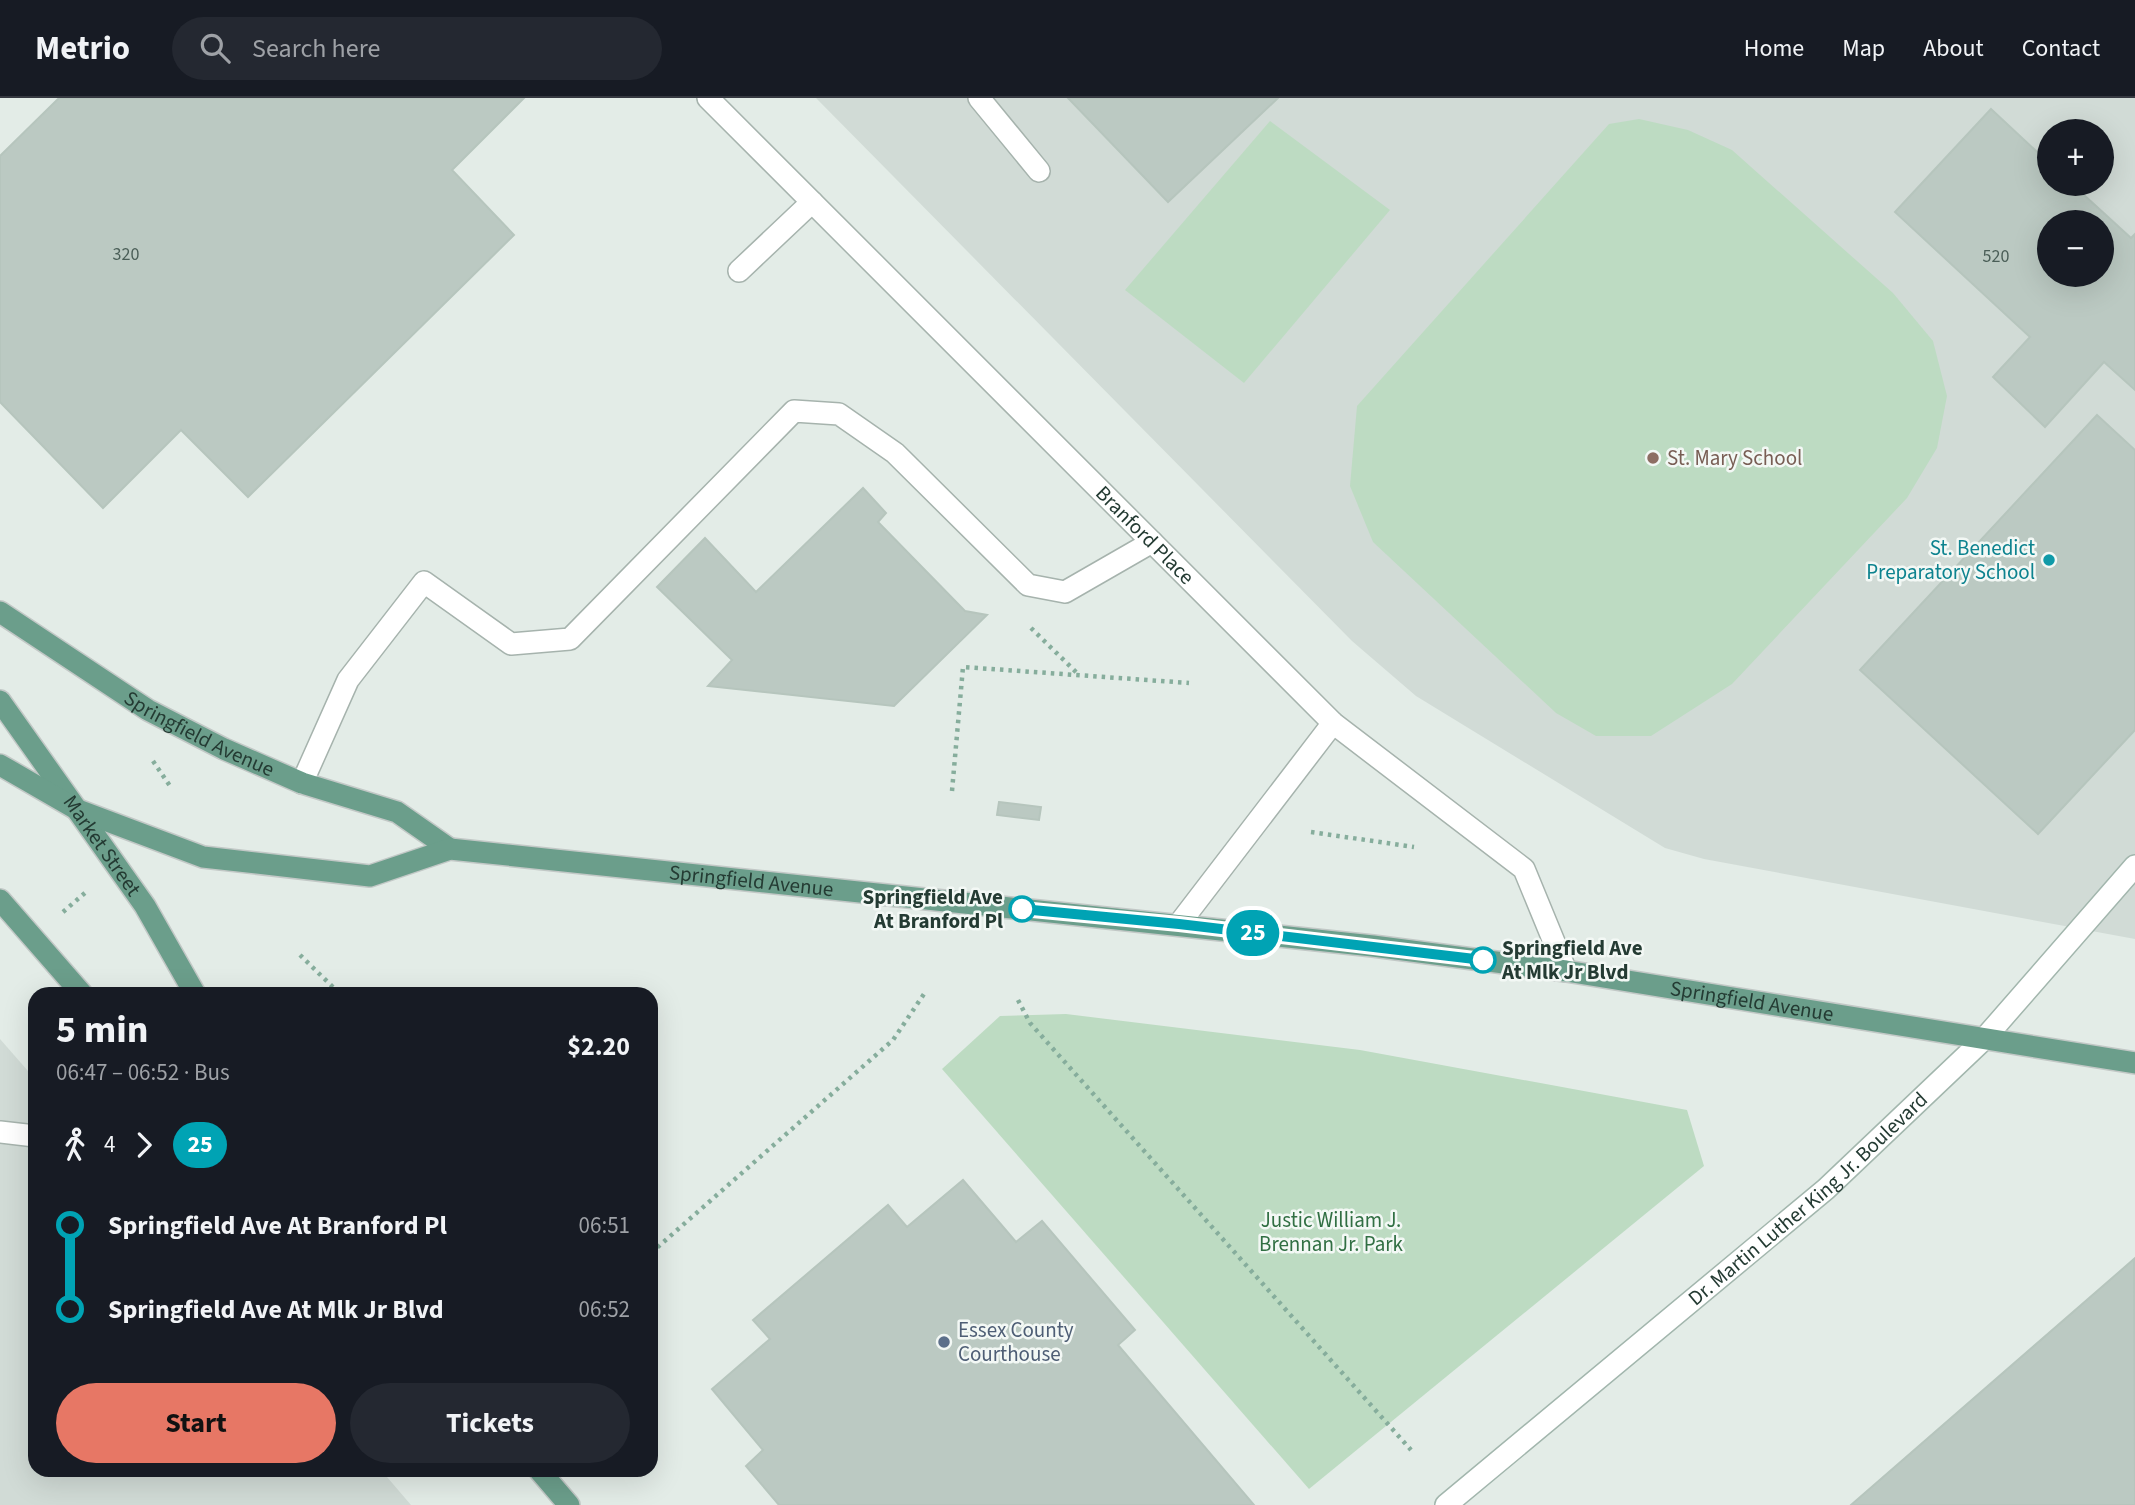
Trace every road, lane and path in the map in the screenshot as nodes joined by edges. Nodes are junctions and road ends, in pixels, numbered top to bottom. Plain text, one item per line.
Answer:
1 (708, 98) edge
2 (979, 98) edge
3 (1039, 171) dead end
4 (811, 202) junction
5 (739, 271) dead end
6 (1153, 542) junction
7 (0, 612) edge
8 (1189, 683) dead end
9 (0, 701) edge
10 (1332, 723) junction
11 (0, 765) edge
12 (302, 783) junction
13 (952, 792) dead end
14 (78, 810) junction
15 (1311, 832) dead end
16 (1414, 847) dead end
17 (450, 849) junction
18 (2135, 866) edge
19 (88, 891) dead end
20 (0, 900) edge
21 (60, 915) dead end
22 (1179, 924) junction
23 (300, 955) dead end
24 (1566, 971) junction
25 (76, 987) edge
26 (191, 987) edge
27 (333, 987) edge
28 (926, 991) dead end
29 (1018, 1000) dead end
30 (1984, 1039) junction
31 (2135, 1063) edge
32 (0, 1132) edge
33 (28, 1135) edge
34 (658, 1247) edge
35 (1411, 1450) dead end
36 (545, 1477) edge
37 (1448, 1503) edge
38 (569, 1505) edge

1 - 4 street, Branford Place
2 - 3 street
4 - 5 street
4 - 6 street, Branford Place
6 - 10 street, Branford Place
6 - 12 street
7 - 12 main road, Springfield Avenue
8 - 13 path
9 - 14 main road, Market Street
10 - 22 street
10 - 24 street, Branford Place
11 - 14 main road, Springfield Avenue
12 - 17 main road, Springfield Avenue
14 - 17 main road, Springfield Avenue
14 - 26 main road, Market Street
15 - 16 path
17 - 22 main road, Springfield Avenue
18 - 30 street, Dr. Martin Luther King Jr. Boulevard
19 - 21 path
20 - 25 main road
22 - 24 main road, Springfield Avenue
23 - 27 path
24 - 30 main road, Springfield Avenue
28 - 34 path
29 - 35 path
30 - 31 main road, Springfield Avenue
30 - 37 street, Dr. Martin Luther King Jr. Boulevard
32 - 33 street
36 - 38 main road

